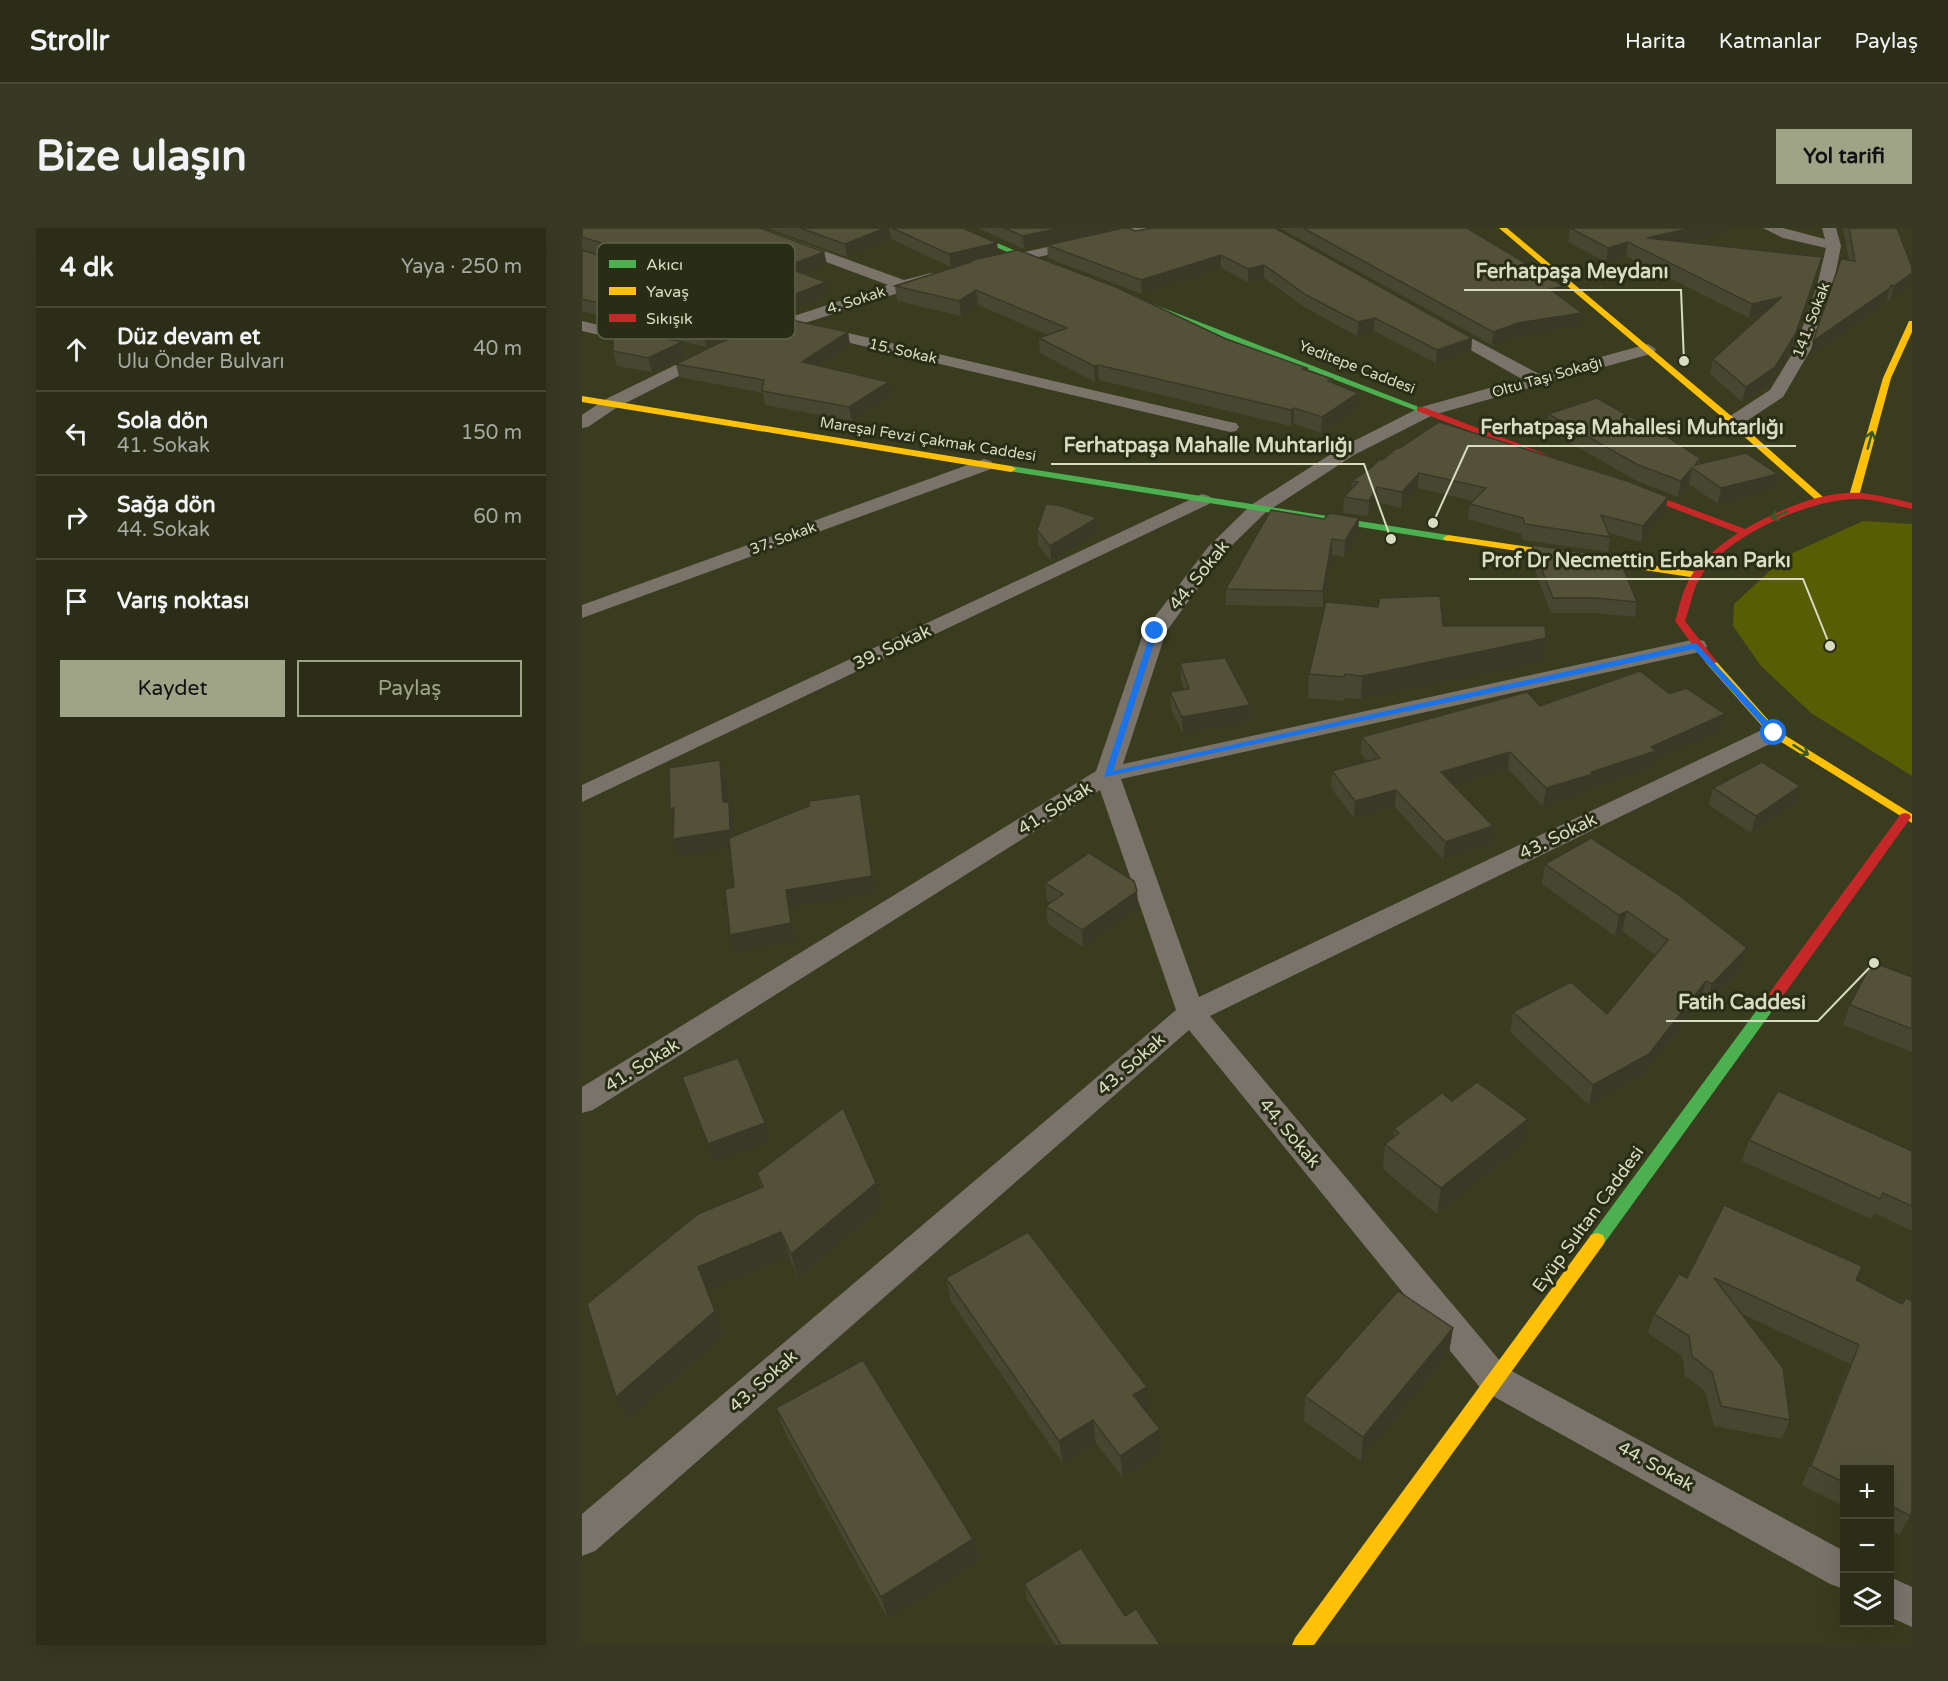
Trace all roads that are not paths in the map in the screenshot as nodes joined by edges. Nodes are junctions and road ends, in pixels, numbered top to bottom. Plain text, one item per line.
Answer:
1 (748, 228) edge
2 (957, 228) edge
3 (1151, 228) edge
4 (1503, 228) edge
5 (1770, 228) edge
6 (1829, 228) edge
7 (1131, 230) edge
8 (789, 243) edge
9 (795, 245) edge
10 (1834, 246) junction
11 (1020, 256) junction
12 (986, 265) edge
13 (1064, 273) edge
14 (943, 275) edge
15 (903, 285) junction
16 (1119, 294) edge
17 (795, 320) edge
18 (1432, 322) edge
19 (1912, 323) edge
20 (795, 325) edge
21 (582, 326) edge
22 (597, 329) edge
23 (640, 339) edge
24 (662, 344) edge
25 (685, 349) dead end
26 (1648, 349) junction
27 (1537, 380) junction
28 (582, 399) edge
29 (610, 404) junction
30 (1427, 411) junction
31 (582, 412) edge
32 (1733, 422) junction
33 (582, 423) edge
34 (1230, 427) dead end
35 (984, 465) junction
36 (1582, 470) edge
37 (1615, 483) edge
38 (1854, 496) junction
39 (1820, 499) junction
40 (1202, 500) junction
41 (1912, 506) edge
42 (1258, 509) junction
43 (1747, 533) junction
44 (1696, 575) junction
45 (582, 612) edge
46 (1696, 646) junction
47 (1774, 733) junction
48 (1107, 775) junction
49 (582, 794) edge
50 (1909, 818) edge
51 (1191, 1013) junction
52 (582, 1102) edge
53 (1494, 1379) junction
54 (582, 1538) edge
55 (1840, 1568) edge
56 (1894, 1598) edge
57 (1912, 1608) edge
58 (1302, 1645) edge

1 - 8 street
2 - 11 street
3 - 7 street
4 - 26 street
5 - 10 street
6 - 10 street, 141. Sokak
7 - 11 street
9 - 15 street
10 - 32 street, 141. Sokak
11 - 12 street
11 - 13 street
14 - 15 street, 4. Sokak
15 - 17 street, 4. Sokak
16 - 30 street, Yeditepe Caddesi
18 - 27 street
38 -> 19 street
20 - 34 street, 15. Sokak
21 - 22 street
23 - 24 street
25 - 29 street
26 - 27 street, Oltu Taşı Sokağı
26 - 32 street
27 - 30 street, Oltu Taşı Sokağı
28 - 29 street, Mareşal Fevzi Çakmak Caddesi
29 - 31 street
29 - 33 street
29 - 35 street, Mareşal Fevzi Çakmak Caddesi
30 - 36 street, Yeditepe Caddesi
30 - 42 street, Oltu Taşı Sokağı
32 - 39 street
35 - 40 street, Mareşal Fevzi Çakmak Caddesi
35 - 45 street, 37. Sokak
37 - 43 street
38 - 39 street
38 - 41 street
39 -> 43 street
40 - 42 street, Mareşal Fevzi Çakmak Caddesi
40 - 49 street, 39. Sokak
42 - 44 street, Mareşal Fevzi Çakmak Caddesi
42 - 48 street, 44. Sokak
43 - 44 street
44 - 46 street
46 - 47 street
46 - 48 street, 41. Sokak
47 -> 50 street
47 - 51 street, 43. Sokak
48 - 51 street, 44. Sokak
48 - 52 street, 41. Sokak
50 - 53 street, Eyüp Sultan Caddesi
51 - 53 street, 44. Sokak
51 - 54 street, 43. Sokak
53 - 55 street, 44. Sokak
53 - 58 street, Eyüp Sultan Caddesi
56 - 57 street

